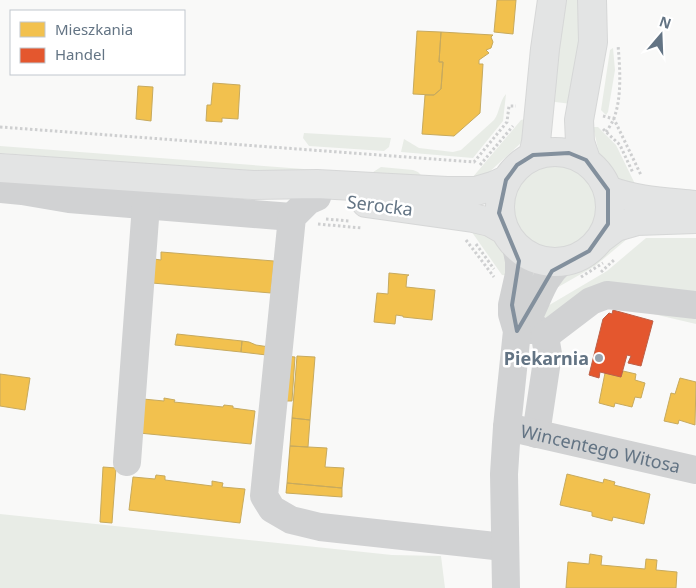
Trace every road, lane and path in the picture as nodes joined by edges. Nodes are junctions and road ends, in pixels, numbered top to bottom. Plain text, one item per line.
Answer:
1 (552, 0) edge
2 (592, 0) edge
3 (619, 54) dead end
4 (539, 112) junction
5 (580, 115) junction
6 (614, 119) junction
7 (0, 126) edge
8 (606, 132) junction
9 (532, 155) junction
10 (459, 160) junction
11 (586, 160) junction
12 (0, 168) edge
13 (506, 180) junction
14 (253, 186) junction
15 (0, 189) edge
16 (608, 190) junction
17 (317, 197) junction
18 (646, 199) junction
19 (461, 204) junction
20 (696, 205) edge
21 (146, 206) junction
22 (292, 217) junction
23 (696, 219) edge
24 (510, 238) junction
25 (610, 250) junction
26 (568, 272) junction
27 (599, 273) dead end
28 (516, 288) junction
29 (696, 305) edge
30 (517, 331) junction
31 (545, 336) junction
32 (506, 427) junction
33 (536, 434) junction
34 (126, 462) dead end
35 (696, 470) edge
36 (504, 547) junction
37 (506, 588) edge

1 - 4 main road
2 - 5 main road
3 - 6 path
4 - 9 main road
4 - 10 path
4 - 19 path
5 - 6 path
5 - 8 path
5 - 11 main road
6 - 8 path
6 - 18 path
7 - 10 path
8 - 18 path
9 - 11 main road
9 - 13 main road
10 - 19 path
11 - 16 main road
12 - 14 main road, Serocka
13 - 19 main road, Serocka
13 - 24 main road
14 - 17 main road, Serocka
14 - 19 main road, Serocka
15 - 21 street
16 - 18 main road
16 - 25 main road
17 - 19 main road, Serocka
17 - 22 street
18 - 20 main road
19 - 24 main road, Serocka
19 - 28 path
19 - 28 path
21 - 22 street
21 - 34 street
22 - 36 street
23 - 25 main road
24 - 26 main road
24 - 28 street
25 - 26 path
25 - 26 main road
25 - 27 path
26 - 30 street
28 - 30 street
29 - 31 street
30 - 31 street
30 - 32 street
31 - 33 street
32 - 33 street, Wincentego Witosa
32 - 36 street
33 - 35 street, Wincentego Witosa
36 - 37 street

